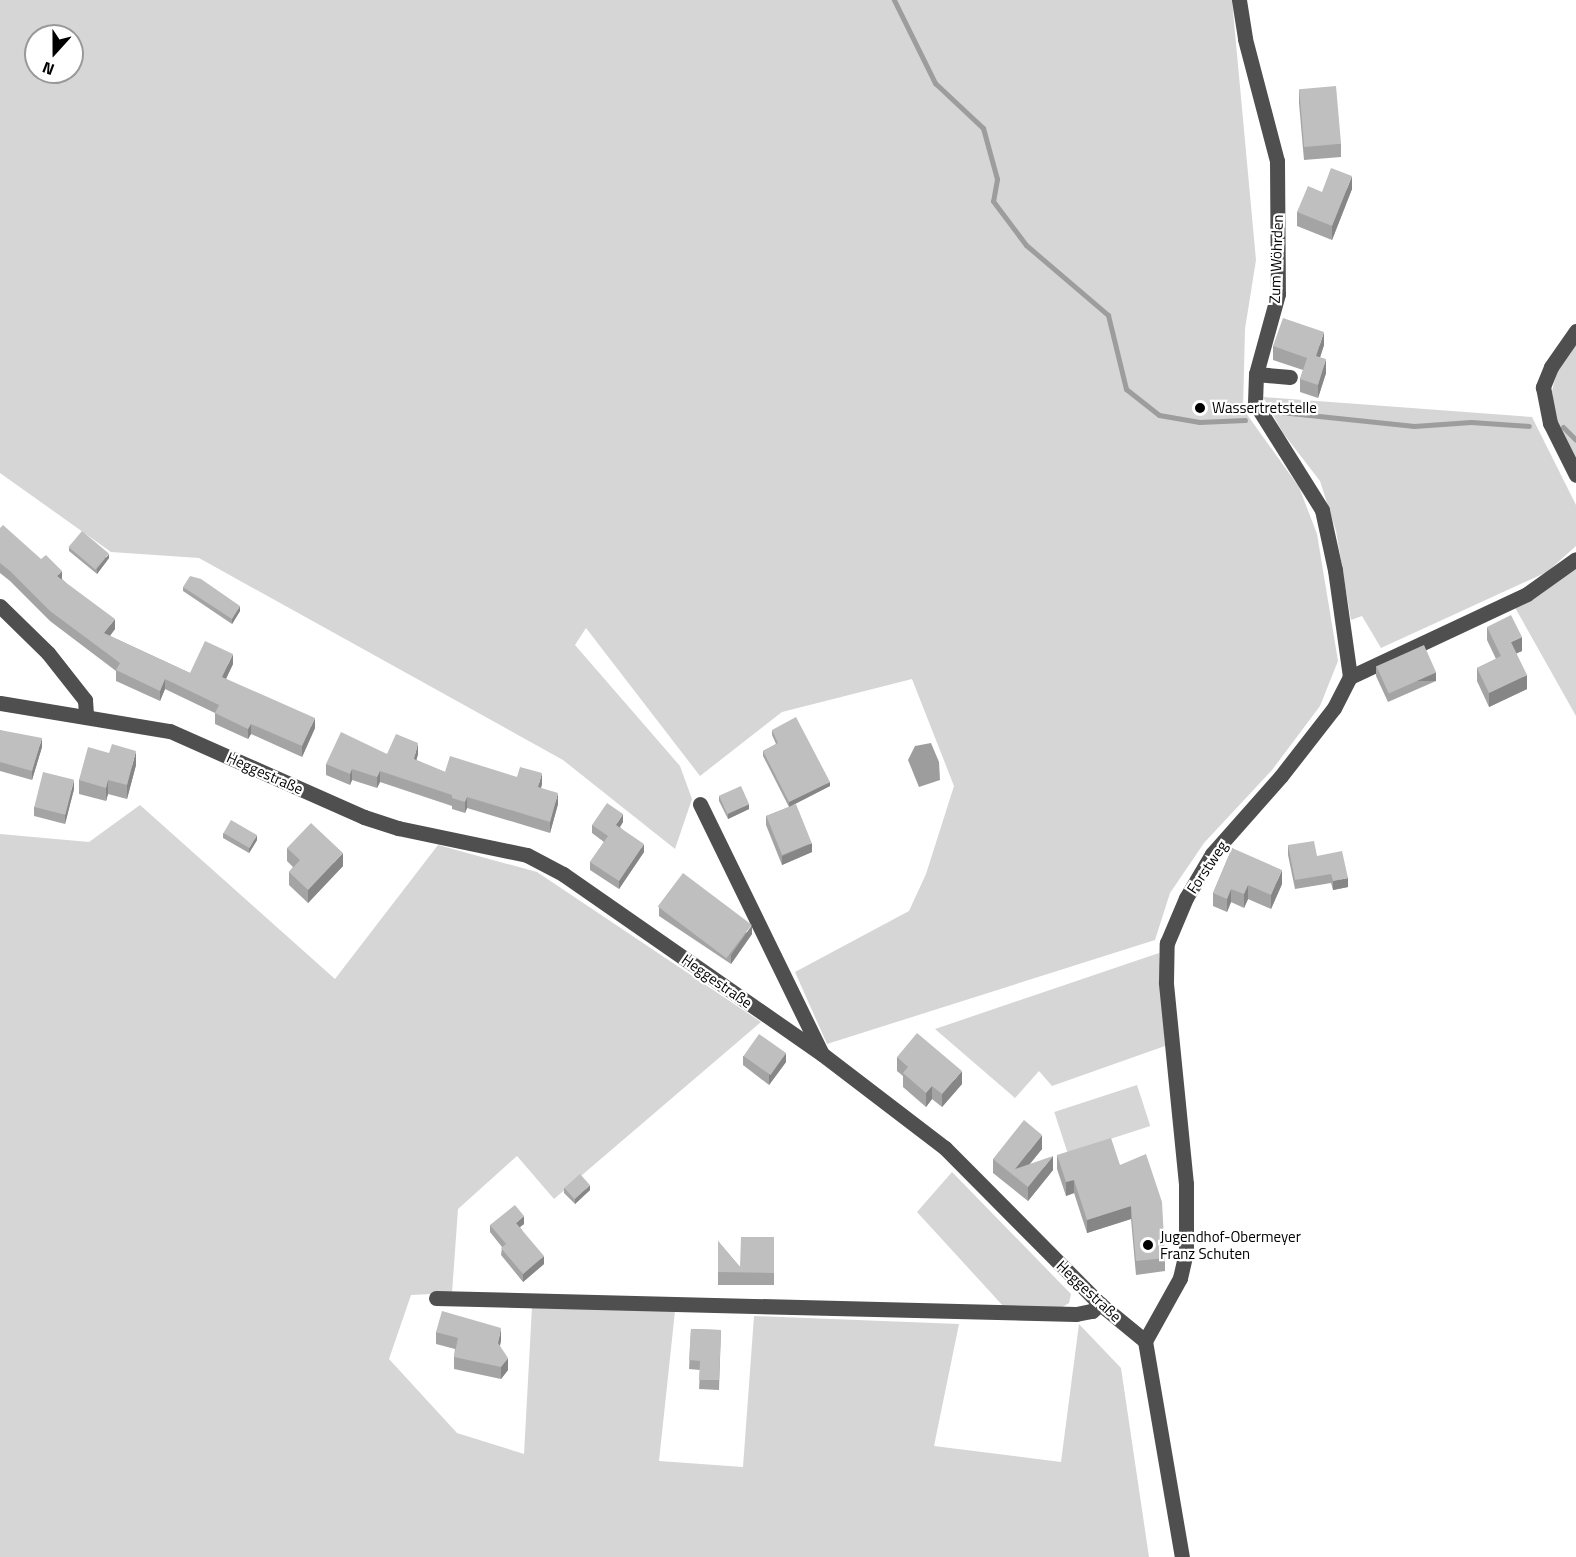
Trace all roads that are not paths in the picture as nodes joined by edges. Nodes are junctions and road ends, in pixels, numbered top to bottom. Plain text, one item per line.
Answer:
1 (1239, 0) edge
2 (1576, 331) edge
3 (1256, 374) junction
4 (1290, 377) dead end
5 (1576, 475) edge
6 (1576, 559) edge
7 (0, 606) edge
8 (1350, 677) junction
9 (0, 703) edge
10 (86, 715) junction
11 (700, 804) dead end
12 (822, 1054) junction
13 (436, 1298) dead end
14 (1100, 1304) junction
15 (1144, 1341) junction
16 (1182, 1557) edge

1 - 3 street, Zum Wöhrden
2 - 5 street
3 - 4 street
3 - 8 street, Zum Wöhrden
6 - 8 street
7 - 10 street
8 - 15 street, Forstweg
9 - 10 street, Heggestraße
10 - 12 street, Heggestraße
11 - 12 street
12 - 14 street, Heggestraße
13 - 14 street
14 - 15 street, Heggestraße
15 - 16 street

